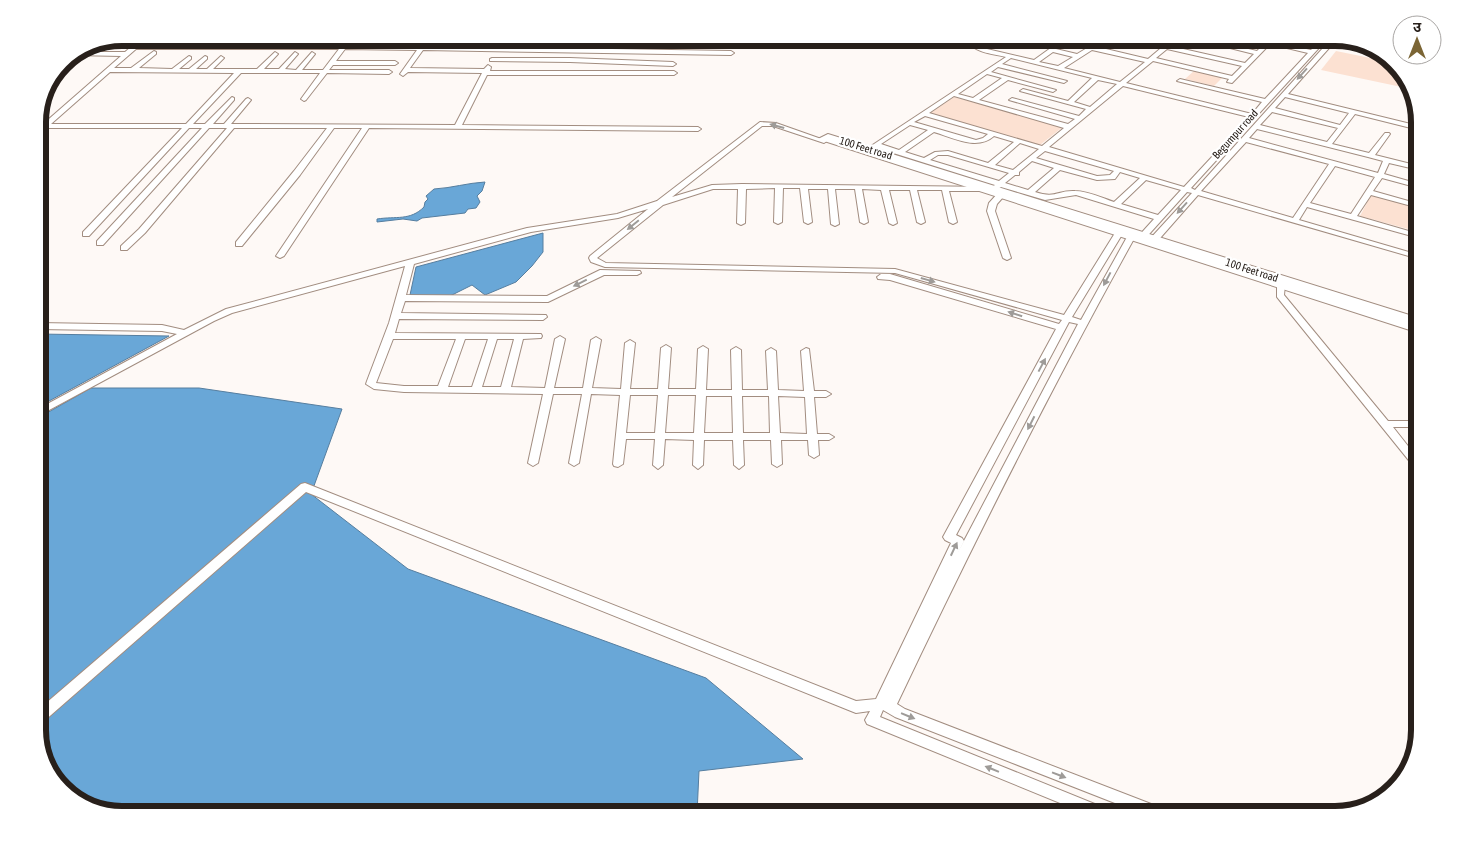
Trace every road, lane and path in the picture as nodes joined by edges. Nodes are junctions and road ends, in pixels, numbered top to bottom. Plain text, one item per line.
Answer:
1 (224, 46) edge
2 (254, 46) edge
3 (345, 46) edge
4 (422, 46) edge
5 (427, 46) edge
6 (499, 46) edge
7 (639, 46) edge
8 (974, 46) edge
9 (1057, 46) edge
10 (1083, 46) edge
11 (1226, 46) edge
12 (1265, 46) edge
13 (1292, 46) edge
14 (1316, 46) edge
15 (1328, 46) edge
16 (115, 47) edge
17 (1166, 47) joint
18 (1091, 48) junction
19 (133, 49) edge
20 (1052, 50) junction
21 (637, 52) junction
22 (1312, 52) junction
23 (92, 53) edge
24 (154, 53) junction
25 (731, 53) dead end
26 (1258, 53) junction
27 (247, 54) junction
28 (275, 54) junction
29 (295, 54) junction
30 (312, 54) junction
31 (338, 54) junction
32 (416, 55) junction
33 (1011, 56) junction
34 (1076, 56) junction
35 (188, 58) dead end
36 (205, 58) dead end
37 (221, 58) dead end
38 (1151, 60) junction
39 (491, 62) junction
40 (1035, 62) junction
41 (332, 63) junction
42 (394, 63) dead end
43 (635, 63) junction
44 (410, 64) junction
45 (673, 64) dead end
46 (997, 65) junction
47 (1246, 66) junction
48 (1059, 68) junction
49 (1192, 68) junction
50 (112, 70) junction
51 (133, 70) junction
52 (174, 70) junction
53 (192, 70) junction
54 (208, 70) junction
55 (239, 71) junction
56 (259, 71) junction
57 (281, 71) junction
58 (298, 71) junction
59 (325, 71) junction
60 (389, 72) dead end
61 (985, 72) junction
62 (1076, 72) junction
63 (632, 73) junction
64 (674, 73) dead end
65 (1096, 77) junction
66 (1007, 78) junction
67 (1233, 78) junction
68 (1064, 81) junction
69 (1180, 81) junction
70 (1032, 84) junction
71 (1123, 84) junction
72 (1054, 90) junction
73 (1223, 90) junction
74 (1023, 91) junction
75 (952, 94) junction
76 (1166, 94) junction
77 (1282, 96) junction
78 (1045, 97) junction
79 (232, 99) dead end
80 (304, 99) dead end
81 (248, 100) dead end
82 (974, 100) junction
83 (1012, 100) junction
84 (1266, 101) junction
85 (1068, 103) junction
86 (1001, 108) junction
87 (1092, 108) junction
88 (1270, 109) junction
89 (1353, 112) junction
90 (923, 113) junction
91 (1253, 116) junction
92 (1081, 118) junction
93 (909, 123) junction
94 (46, 124) edge
95 (46, 126) edge
96 (188, 126) junction
97 (207, 126) junction
98 (229, 126) junction
99 (332, 126) junction
100 (367, 126) junction
101 (458, 126) junction
102 (1255, 126) junction
103 (1411, 126) edge
104 (1070, 127) junction
105 (1342, 127) junction
106 (698, 129) dead end
107 (933, 130) junction
108 (1239, 131) junction
109 (992, 134) junction
110 (1387, 134) dead end
111 (1247, 136) junction
112 (824, 140) junction
113 (1019, 141) junction
114 (1328, 145) junction
115 (873, 147) junction
116 (1044, 149) junction
117 (900, 152) junction
118 (1370, 156) junction
119 (1032, 159) junction
120 (925, 160) junction
121 (1387, 160) junction
122 (1333, 163) junction
123 (1411, 164) edge
124 (990, 165) junction
125 (1059, 167) junction
126 (1118, 170) junction
127 (1016, 173) junction
128 (1380, 175) junction
129 (1144, 178) junction
130 (1411, 184) edge
131 (742, 186) junction
132 (779, 186) junction
133 (804, 187) junction
134 (831, 188) junction
135 (858, 188) junction
136 (885, 189) junction
137 (913, 189) junction
138 (945, 189) junction
139 (980, 189) junction
140 (999, 190) junction
141 (1185, 190) junction
142 (1195, 192) junction
143 (1368, 192) junction
144 (1030, 193) junction
145 (1305, 204) junction
146 (1411, 204) edge
147 (657, 205) junction
148 (1115, 205) junction
149 (1159, 218) junction
150 (1352, 218) junction
151 (1295, 220) junction
152 (778, 222) dead end
153 (808, 222) dead end
154 (864, 222) dead end
155 (921, 222) dead end
156 (953, 222) dead end
157 (741, 223) dead end
158 (893, 223) dead end
159 (834, 224) dead end
160 (1119, 233) junction
161 (86, 234) dead end
162 (1411, 234) edge
163 (1144, 239) junction
164 (100, 243) dead end
165 (238, 244) dead end
166 (124, 248) dead end
167 (1411, 252) edge
168 (280, 256) dead end
169 (1007, 258) dead end
170 (410, 263) junction
171 (1281, 285) junction
172 (401, 298) junction
173 (395, 316) junction
174 (543, 317) dead end
175 (1411, 320) edge
176 (1064, 323) junction
177 (1083, 323) junction
178 (46, 326) edge
179 (1411, 326) edge
180 (186, 333) junction
181 (388, 336) junction
182 (461, 336) junction
183 (493, 336) junction
184 (519, 336) junction
185 (538, 336) dead end
186 (560, 339) dead end
187 (596, 340) dead end
188 (630, 343) dead end
189 (666, 348) dead end
190 (702, 350) dead end
191 (736, 350) dead end
192 (770, 351) dead end
193 (806, 351) dead end
194 (442, 390) junction
195 (476, 390) junction
196 (505, 391) junction
197 (549, 391) junction
198 (586, 391) junction
199 (626, 392) junction
200 (663, 392) junction
201 (702, 394) junction
202 (738, 394) junction
203 (774, 394) junction
204 (810, 394) junction
205 (826, 394) dead end
206 (46, 409) edge
207 (1384, 424) junction
208 (1411, 424) edge
209 (660, 435) junction
210 (621, 436) junction
211 (699, 436) junction
212 (829, 436) dead end
213 (739, 437) junction
214 (775, 437) junction
215 (813, 437) junction
216 (814, 456) dead end
217 (1411, 456) edge
218 (533, 463) dead end
219 (574, 463) dead end
220 (618, 464) dead end
221 (777, 464) dead end
222 (658, 465) dead end
223 (698, 465) dead end
224 (739, 465) dead end
225 (885, 705) junction
226 (46, 711) edge
227 (1082, 806) edge
228 (1139, 806) edge

1 - 19 street
2 - 27 street
3 - 31 street
4 - 32 street
5 - 39 street
6 - 39 street
7 - 21 street
8 - 33 street
9 - 20 street
10 - 18 street
11 - 26 street
12 - 26 street
13 - 22 street
14 - 22 street, Begumpur road
15 -> 77 street, Begumpur road
16 - 19 street
17 - 38 street
17 - 47 street
18 - 34 street
18 - 38 street
19 - 23 street
19 - 24 street
19 - 50 street
20 - 34 street
20 - 40 street
21 - 25 street
21 - 39 street
21 - 43 street
22 - 84 street, Begumpur road
24 - 27 street
24 - 51 street
26 - 47 street
27 - 28 street
28 - 29 street
28 - 56 street
29 - 30 street
29 - 57 street
30 - 31 street
30 - 58 street
31 - 32 street
31 - 41 street
32 - 39 street
32 - 44 street
33 - 40 street
33 - 46 street
34 - 48 street
35 - 52 street
36 - 53 street
37 - 54 street
38 - 49 street
38 - 71 street
39 - 43 street
39 - 44 street
39 - 44 street
39 - 63 street
39 - 101 street
40 - 48 street
41 - 42 street
41 - 59 street
43 - 45 street
43 - 63 street
46 - 61 street
46 - 68 street
47 - 67 street
48 - 62 street
49 - 67 street
49 - 69 street
50 - 51 street
50 - 94 street
51 - 52 street
52 - 53 street
53 - 54 street
54 - 55 street
55 - 56 street
55 - 96 street
56 - 57 street
57 - 58 street
58 - 59 street
59 - 60 street
59 - 80 street
61 - 66 street
61 - 75 street
62 - 65 street
62 - 68 street
63 - 64 street
65 - 71 street
65 - 85 street
66 - 70 street
66 - 82 street
67 - 73 street
68 - 72 street
69 - 73 street
69 - 76 street
70 - 72 street
70 - 74 street
71 - 76 street
71 - 87 street
72 - 78 street
73 - 84 street
74 - 78 street
74 - 83 street
75 - 82 street
75 - 90 street
76 - 91 street
77 - 88 street, Begumpur road
77 - 89 street
78 - 85 street
79 - 97 street
81 - 98 street
82 - 86 street
83 - 86 street
83 - 92 street
84 - 91 street, Begumpur road
85 - 87 street
86 - 104 street
87 - 92 street
88 - 102 street, Begumpur road
88 - 105 street
89 - 103 street
89 - 105 street
90 - 93 street
90 - 109 street
91 - 108 street, Begumpur road
92 - 104 street
93 - 107 street
93 - 115 street
95 - 96 street
96 - 97 street
96 - 161 street
97 - 98 street
97 - 164 street
98 - 99 street
98 - 166 street
99 - 100 street
99 - 165 street
100 - 101 street
100 - 168 street
101 - 106 street
102 - 111 street, Begumpur road
102 - 114 street
104 - 116 street
105 - 114 street
107 - 109 street
107 - 117 street
108 - 111 street
108 - 141 street, Begumpur road
109 - 113 street
110 - 118 street
111 - 122 street
111 - 142 street, Begumpur road
112 - 115 street, 100 Feet road
112 - 139 street, 100 Feet road
112 -> 147 street
113 - 116 street
113 - 124 street
114 - 118 street
115 - 117 street
115 - 140 street, 100 Feet road
116 - 119 street
116 - 126 street
117 - 120 street
118 - 121 street
119 - 125 street
119 - 127 street
120 - 124 street
120 - 140 street
121 - 123 street
121 - 128 street
122 - 128 street
122 - 145 street
124 - 127 street
125 - 126 street
125 - 144 street
126 - 129 street
127 - 140 street
128 - 130 street
128 - 143 street
129 - 141 street
129 - 148 street
131 - 132 street
131 - 147 street
131 - 157 street
132 - 133 street
132 - 152 street
133 - 134 street
133 - 153 street
134 - 135 street
134 - 159 street
135 - 136 street
135 - 154 street
136 - 137 street
136 - 158 street
137 - 138 street
137 - 155 street
138 - 139 street
138 - 156 street
139 - 140 street, 100 Feet road
140 - 144 street
140 - 160 street, 100 Feet road
140 - 163 street, 100 Feet road
140 - 169 street
141 - 142 street
141 - 149 street, Begumpur road
142 - 151 street
142 -> 163 street, Begumpur road
143 - 146 street
143 - 150 street
144 - 148 street
145 - 150 street
145 - 151 street
147 - 170 street
147 -> 176 street
148 - 149 street
149 - 163 street, Begumpur road
150 - 162 street
151 - 167 street
160 - 163 street, 100 Feet road
160 - 176 street
163 - 171 street, 100 Feet road
163 - 175 street, 100 Feet road
163 -> 177 street
170 - 172 street
170 - 180 street
171 - 179 street, 100 Feet road
171 - 207 street
172 - 173 street
176 -> 172 street
173 - 174 street
173 - 181 street
176 - 177 street
225 -> 176 street
177 -> 225 street
178 - 180 street
180 - 206 street
181 - 182 street
181 - 194 street
182 - 183 street
182 - 194 street
183 - 184 street
183 - 195 street
184 - 185 street
184 - 196 street
186 - 197 street
187 - 198 street
188 - 199 street
189 - 200 street
190 - 201 street
191 - 202 street
192 - 203 street
193 - 204 street
194 - 195 street
195 - 196 street
196 - 197 street
197 - 198 street
197 - 218 street
198 - 199 street
198 - 219 street
199 - 200 street
199 - 210 street
200 - 201 street
200 - 209 street
201 - 202 street
201 - 211 street
202 - 203 street
202 - 213 street
203 - 204 street
203 - 214 street
204 - 205 street
204 - 215 street
207 - 208 street
207 - 217 street
209 - 210 street
209 - 211 street
209 - 222 street
210 - 220 street
211 - 213 street
211 - 223 street
212 - 215 street
213 - 214 street
213 - 224 street
214 - 215 street
214 - 221 street
215 - 216 street
225 - 226 street
227 -> 225 street
225 -> 228 street

